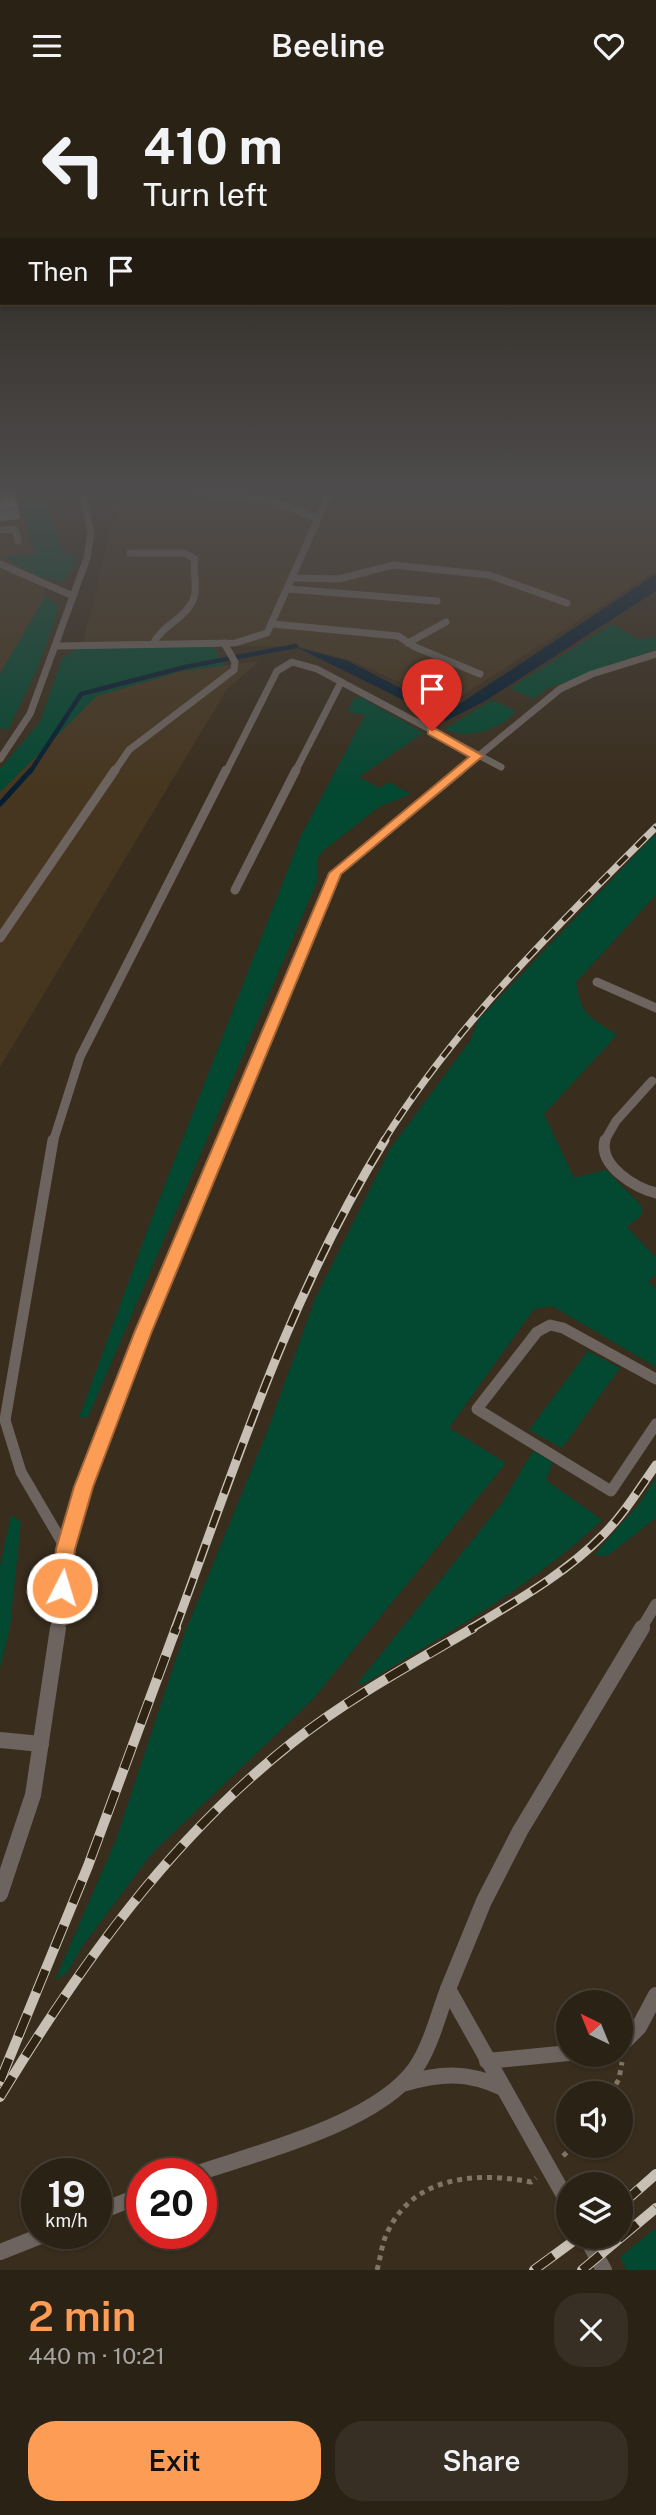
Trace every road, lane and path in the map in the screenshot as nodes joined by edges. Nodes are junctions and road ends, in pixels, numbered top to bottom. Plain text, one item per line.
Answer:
1 (63, 592) edge
2 (75, 592) edge
3 (195, 592) edge
4 (287, 592) edge
5 (322, 592) edge
6 (535, 592) edge
7 (73, 596) junction
8 (438, 601) dead end
9 (567, 603) dead end
10 (446, 622) dead end
11 (273, 624) junction
12 (224, 643) junction
13 (408, 643) junction
14 (153, 644) junction
15 (57, 646) junction
16 (656, 654) edge
17 (480, 674) dead end
18 (341, 682) junction
19 (477, 756) junction
20 (0, 759) edge
21 (501, 767) dead end
22 (235, 890) dead end
23 (0, 938) edge
24 (597, 982) dead end
25 (656, 1008) edge
26 (652, 1081) dead end
27 (656, 1193) edge
28 (656, 1378) edge
29 (656, 1424) edge
30 (66, 1549) junction
31 (656, 1604) edge
32 (0, 1740) edge
33 (41, 1744) junction
34 (0, 1894) edge
35 (448, 1989) junction
36 (656, 1995) edge
37 (634, 2032) edge
38 (556, 2054) edge
39 (487, 2061) junction
40 (402, 2084) junction
41 (504, 2089) junction
42 (560, 2158) edge
43 (217, 2166) edge
44 (549, 2168) junction
45 (556, 2181) edge
46 (21, 2244) edge
47 (593, 2249) edge
48 (0, 2252) edge
49 (377, 2270) edge
50 (604, 2270) edge

1 - 7 lane
2 - 7 lane
3 - 14 lane
4 - 11 lane
5 - 8 lane
6 - 9 lane
7 - 15 lane
10 - 13 lane
11 - 12 lane
11 - 13 lane
12 - 14 lane
12 - 23 lane
13 - 17 lane
14 - 15 lane
15 - 20 lane
16 - 19 lane
18 - 19 lane
18 - 22 lane
18 - 30 lane
19 - 21 lane
19 - 30 lane
24 - 25 lane
26 - 27 lane
28 - 29 lane
30 - 33 lane
31 - 35 lane
32 - 33 lane
33 - 34 lane
35 - 39 lane
35 - 40 lane
36 - 37 lane
38 - 39 lane
39 - 41 lane
40 - 41 lane
40 - 43 lane
41 - 44 lane
42 - 44 path
44 - 45 lane
44 - 49 path
46 - 48 lane
47 - 50 lane

